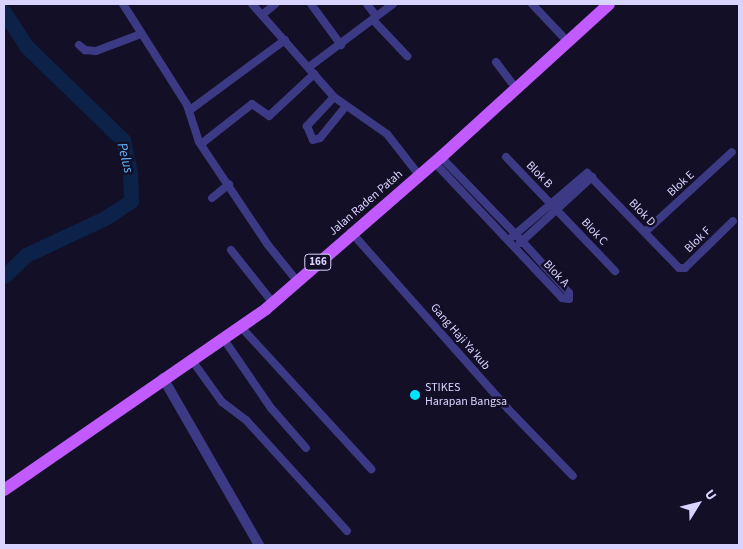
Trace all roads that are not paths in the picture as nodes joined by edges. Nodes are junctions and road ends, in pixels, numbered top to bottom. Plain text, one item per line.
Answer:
1 (123, 4) edge
2 (252, 4) edge
3 (275, 4) edge
4 (311, 4) edge
5 (368, 4) edge
6 (393, 4) edge
7 (532, 4) edge
8 (608, 4) edge
9 (262, 15) junction
10 (375, 18) junction
11 (141, 34) junction
12 (285, 40) junction
13 (567, 41) junction
14 (79, 45) dead end
15 (341, 45) junction
16 (407, 56) dead end
17 (496, 62) dead end
18 (312, 71) junction
19 (516, 89) junction
20 (334, 97) junction
21 (345, 107) junction
22 (190, 110) junction
23 (201, 144) junction
24 (732, 152) dead end
25 (506, 157) dead end
26 (438, 160) junction
27 (419, 175) junction
28 (229, 184) junction
29 (472, 197) junction
30 (212, 198) dead end
31 (553, 206) junction
32 (734, 221) dead end
33 (351, 232) junction
34 (645, 232) junction
35 (515, 234) junction
36 (508, 240) junction
37 (522, 240) junction
38 (515, 247) junction
39 (232, 250) dead end
40 (676, 266) joint
41 (615, 271) dead end
42 (297, 281) junction
43 (273, 302) junction
44 (241, 327) junction
45 (223, 338) junction
46 (191, 359) junction
47 (162, 378) junction
48 (306, 448) dead end
49 (370, 468) dead end
50 (573, 476) dead end
51 (4, 490) edge
52 (347, 531) dead end
53 (259, 545) edge

1 - 11 street
2 - 9 street
3 - 9 street
4 - 15 street
5 - 10 street
6 - 10 street
7 - 13 street
8 - 13 main road, Jalan Raden Patah / 166
9 - 12 street
10 - 15 street
10 - 16 street
11 - 14 street
11 - 22 street
12 - 18 street
12 - 22 street
13 - 19 main road, Jalan Raden Patah / 166
15 - 18 street
17 - 19 street
18 - 20 street
18 - 23 street
19 - 26 main road, Jalan Raden Patah / 166
20 - 21 street
20 - 21 street
21 - 27 street
22 - 23 street
23 - 28 street
24 - 34 street, Blok E
25 - 31 street, Blok B
26 - 27 main road, Jalan Raden Patah / 166
26 - 29 street
27 - 33 main road, Jalan Raden Patah / 166
28 - 30 street
28 - 42 street
29 - 35 street, Blok A
29 - 36 street, Blok A
31 - 34 street, Blok D
31 - 35 street
31 - 37 street
31 - 41 street, Blok C
32 - 40 street, Blok F
33 - 42 main road, Jalan Raden Patah / 166
33 - 50 street, Gang Haji Ya'kub
34 - 40 street, Blok D
35 - 36 street
35 - 37 street, Blok A
36 - 38 street, Blok A
37 - 38 street
37 - 38 street, Blok A
39 - 43 street
42 - 43 main road, Jalan Raden Patah / 166
43 - 44 main road, Jalan Raden Patah / 166
44 - 45 main road, Jalan Raden Patah / 166
44 - 49 street
45 - 46 main road, Jalan Raden Patah / 166
45 - 48 street
46 - 47 main road, Jalan Raden Patah / 166
46 - 52 street
47 - 51 main road, Jalan Raden Patah / 166
47 - 53 street

